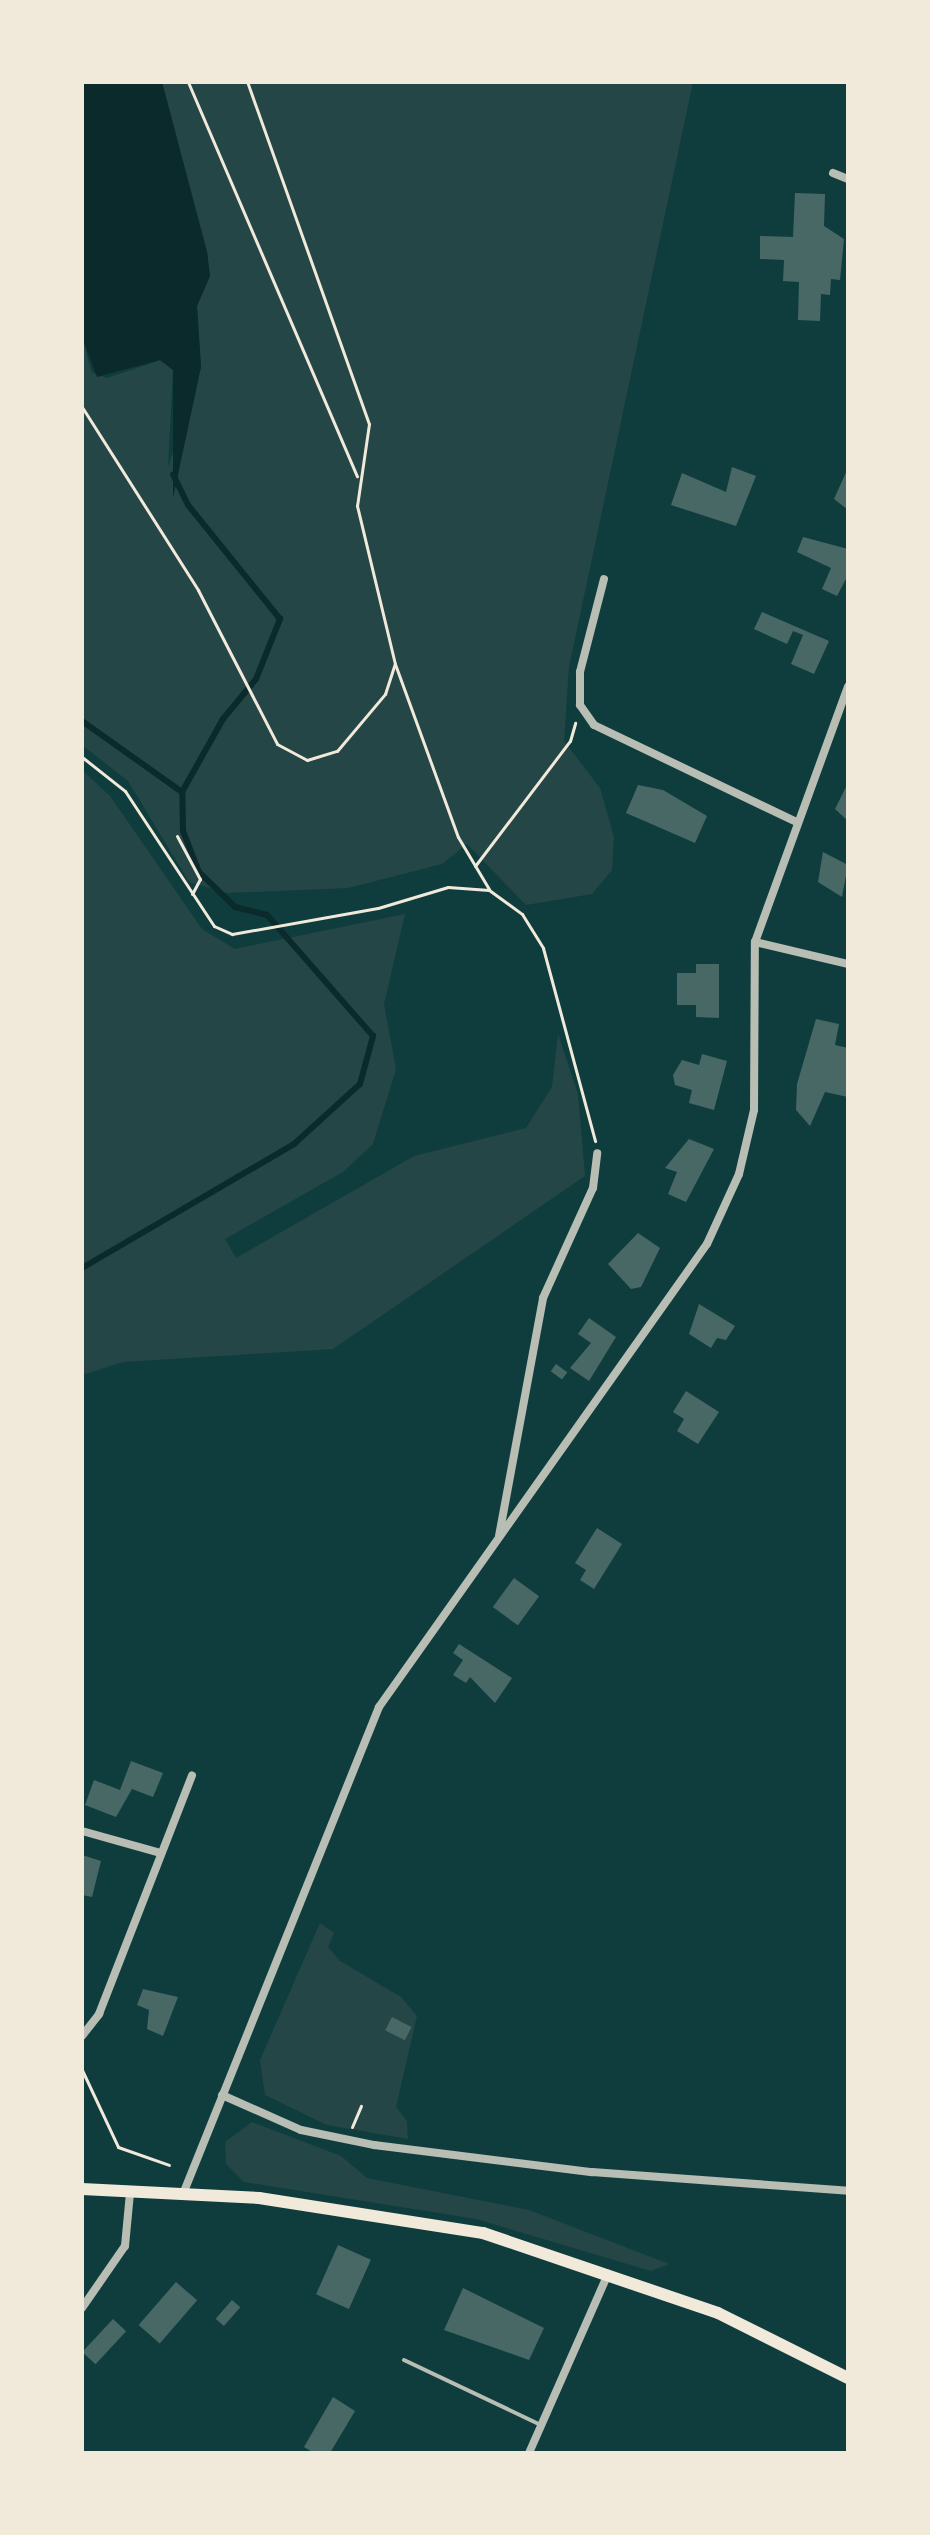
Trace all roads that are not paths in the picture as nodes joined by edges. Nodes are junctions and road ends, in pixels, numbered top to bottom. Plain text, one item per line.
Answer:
1 (833, 173) dead end
2 (848, 179) edge
3 (604, 579) dead end
4 (848, 686) edge
5 (794, 821) junction
6 (755, 942) junction
7 (848, 964) edge
8 (597, 1153) road end
9 (498, 1541) junction
10 (192, 1775) dead end
11 (82, 1831) edge
12 (161, 1853) junction
13 (82, 2036) edge
14 (222, 2095) junction
15 (82, 2189) edge
16 (848, 2191) edge
17 (130, 2193) junction
18 (183, 2194) junction
19 (608, 2274) junction
20 (82, 2308) edge
21 (404, 2360) dead end
22 (848, 2378) edge
23 (541, 2425) junction
24 (529, 2453) edge

1 - 2 street
3 - 5 street
4 - 5 street
5 - 6 street
6 - 7 street
6 - 9 street
8 - 9 street
9 - 14 street
10 - 12 street
11 - 12 street
12 - 13 street
14 - 16 street
14 - 18 street
15 - 17 main road
17 - 18 main road
17 - 20 street
18 - 19 main road
19 - 22 main road
19 - 23 street
21 - 23 lane
23 - 24 street

